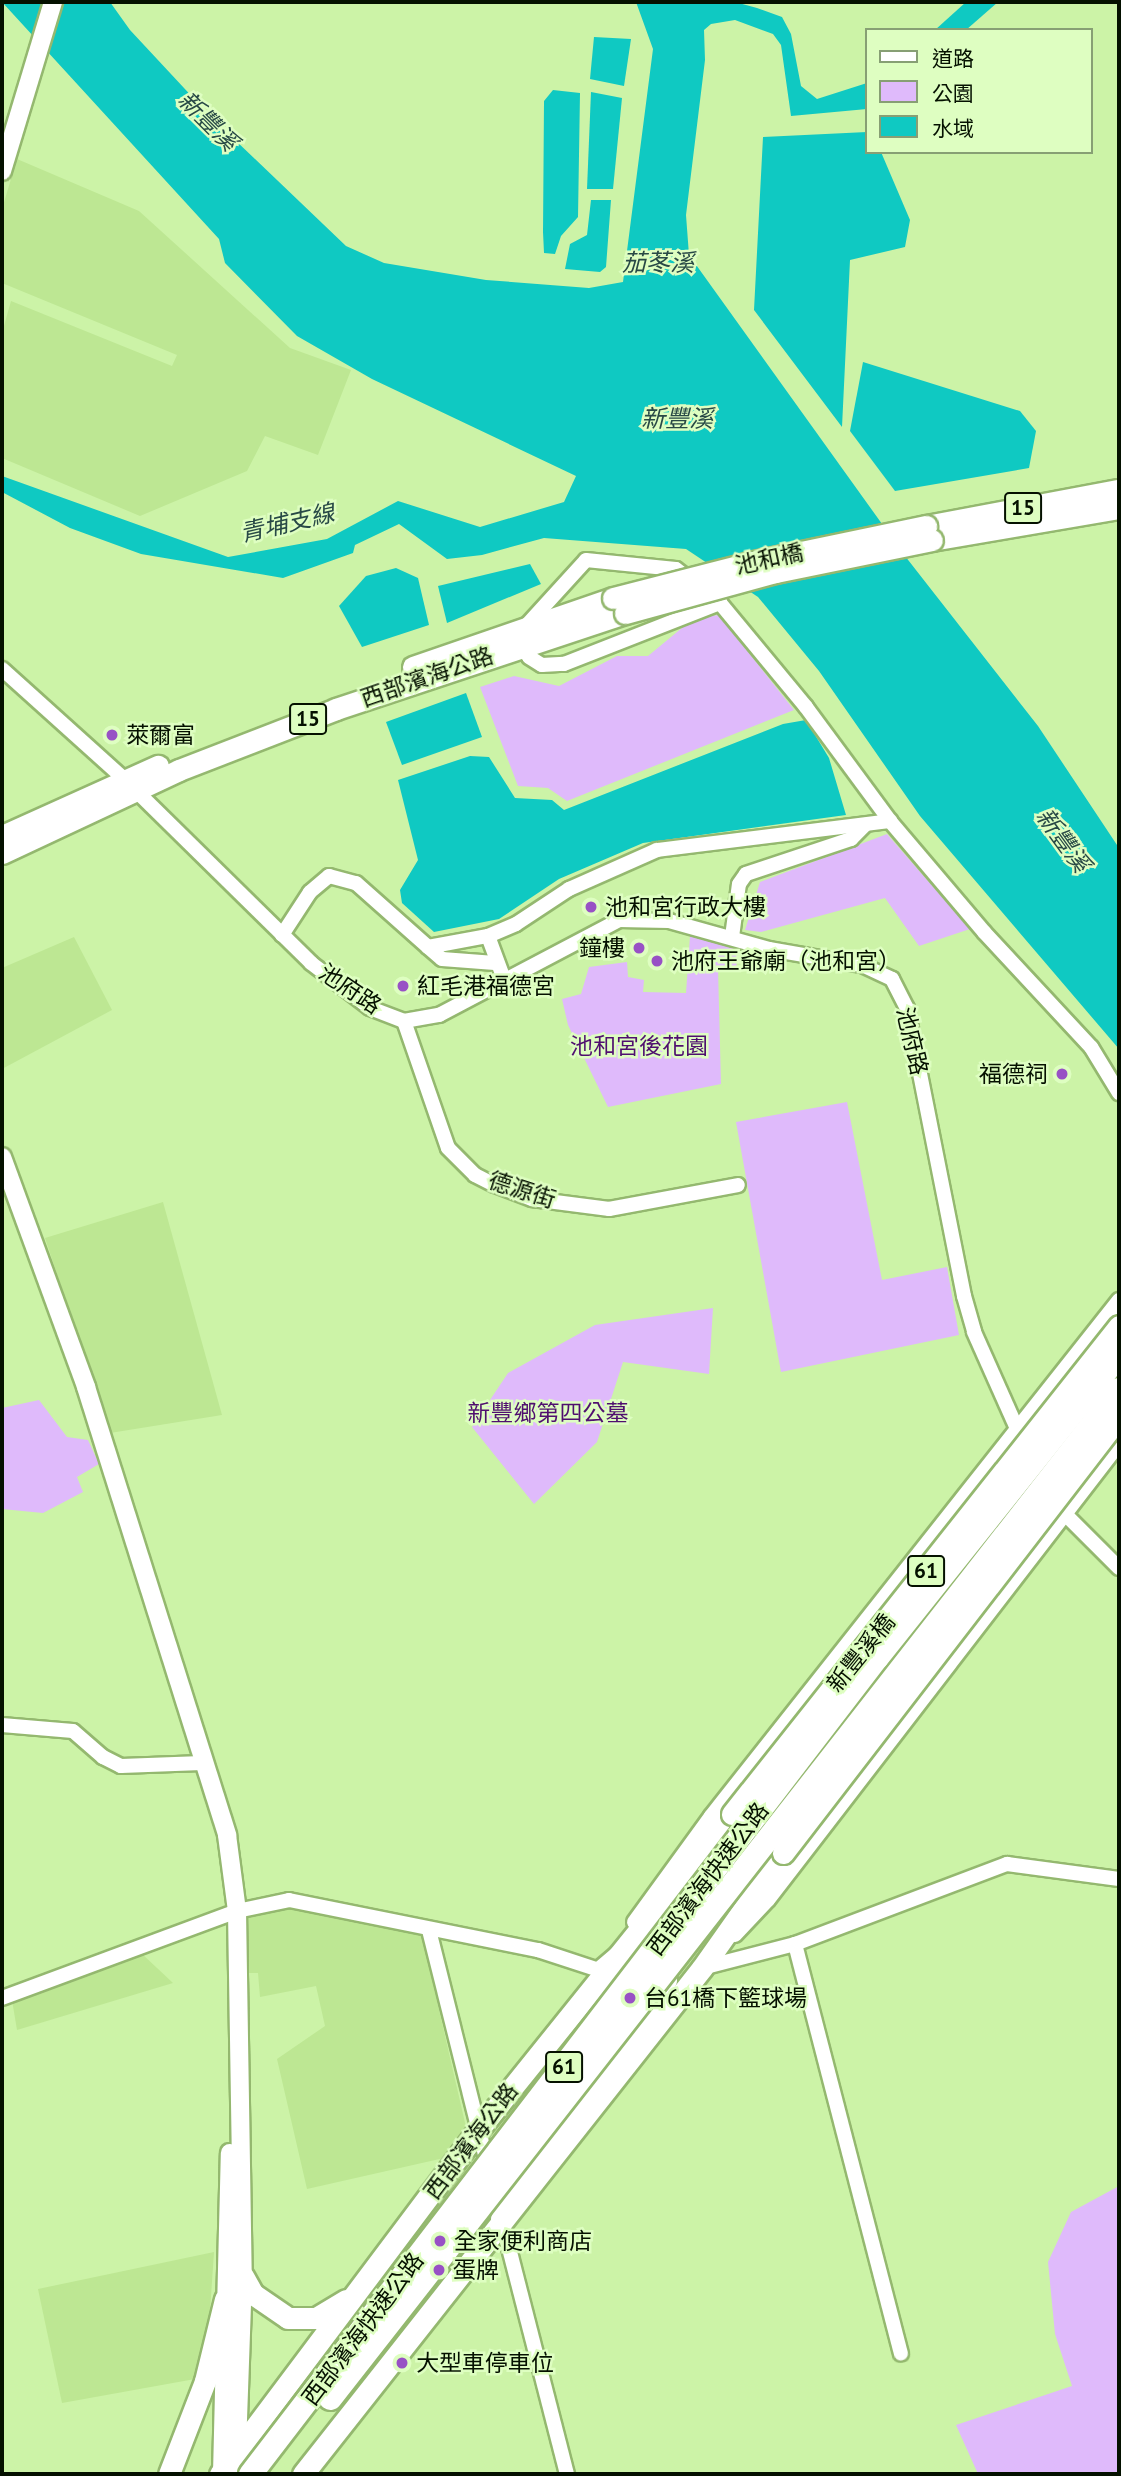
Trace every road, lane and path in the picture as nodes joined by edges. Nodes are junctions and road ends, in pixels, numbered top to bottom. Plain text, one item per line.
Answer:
1 (53, 2) edge
2 (2, 171) edge
3 (1119, 490) edge
4 (1119, 508) edge
5 (929, 533) junction
6 (693, 582) junction
7 (720, 603) junction
8 (619, 605) joint
9 (692, 610) junction
10 (524, 636) junction
11 (2, 669) edge
12 (129, 785) junction
13 (890, 821) junction
14 (865, 825) junction
15 (2, 836) edge
16 (2, 853) edge
17 (282, 935) junction
18 (488, 936) junction
19 (732, 937) junction
20 (428, 947) junction
21 (495, 963) junction
22 (505, 982) junction
23 (404, 1021) junction
24 (1119, 1093) edge
25 (3, 1165) edge
26 (738, 1185) dead end
27 (1119, 1300) edge
28 (1119, 1326) edge
29 (1119, 1354) edge
30 (1119, 1389) edge
31 (1119, 1418) edge
32 (1016, 1432) junction
33 (1119, 1444) edge
34 (1066, 1516) junction
35 (1119, 1568) edge
36 (877, 1657) junction
37 (2, 1725) edge
38 (202, 1763) junction
39 (732, 1814) joint
40 (1119, 1879) edge
41 (237, 1911) junction
42 (429, 1930) junction
43 (795, 1944) junction
44 (683, 1947) junction
45 (702, 1968) junction
46 (602, 1971) junction
47 (2, 1998) edge
48 (238, 2066) junction
49 (479, 2129) junction
50 (502, 2219) junction
51 (243, 2276) junction
52 (365, 2286) junction
53 (225, 2299) junction
54 (901, 2354) dead end
55 (309, 2468) edge
56 (227, 2470) edge
57 (169, 2474) edge
58 (250, 2474) edge
59 (271, 2474) edge
60 (567, 2474) edge

1 - 2 street
3 - 5 main road, 15
4 - 5 main road, 15
5 - 8 main road, 池和橋 / 15, bridge
6 - 7 street
6 - 9 street
6 - 10 street
7 - 9 street
7 - 13 street
8 - 10 main road, 西部濱海公路 / 15
9 - 10 street
10 - 12 main road, 西部濱海公路 / 15
11 - 12 street, 池府路
12 - 15 main road, 西部濱海公路 / 15
12 - 16 main road, 西部濱海公路 / 15
12 - 17 street, 池府路
13 - 14 street
13 - 24 street
14 - 18 street
14 - 19 street
17 - 20 street
17 - 23 street, 池府路
18 - 20 street
18 - 21 street
19 - 22 street, 池府路
19 - 32 street, 池府路
20 - 21 street
21 - 22 street
22 - 23 street, 池府路
23 - 26 street, 德源街
25 - 38 street
27 - 32 street
28 - 39 main road, 新豐溪橋 / 61, bridge
29 - 36 highway, 西部濱海快速公路 / 61, bridge
30 - 44 highway, 西部濱海快速公路 / 61, bridge
31 - 45 main road, 61, bridge
32 - 34 street, 池府路
32 - 46 street
33 - 34 street
34 - 35 street, 池府路
34 - 45 street
36 - 46 highway, bridge
36 - 58 highway, 西部濱海快速公路 / 61, bridge
37 - 38 street
38 - 41 street
39 - 46 main road, 西部濱海公路 / 61
40 - 43 street
41 - 42 street
41 - 47 street
41 - 48 street
42 - 46 street
42 - 49 street
43 - 45 street
43 - 54 street
44 - 50 highway, bridge
44 - 59 highway, 西部濱海快速公路 / 61, bridge
45 - 50 main road, 61
46 - 49 main road, 西部濱海公路 / 61
48 - 51 street
48 - 53 street
49 - 50 street
49 - 52 main road, 西部濱海公路 / 61
50 - 55 main road, 61
50 - 60 street
51 - 52 main road
51 - 56 street
52 - 56 main road, 西部濱海公路 / 61
53 - 56 street
53 - 57 main road

